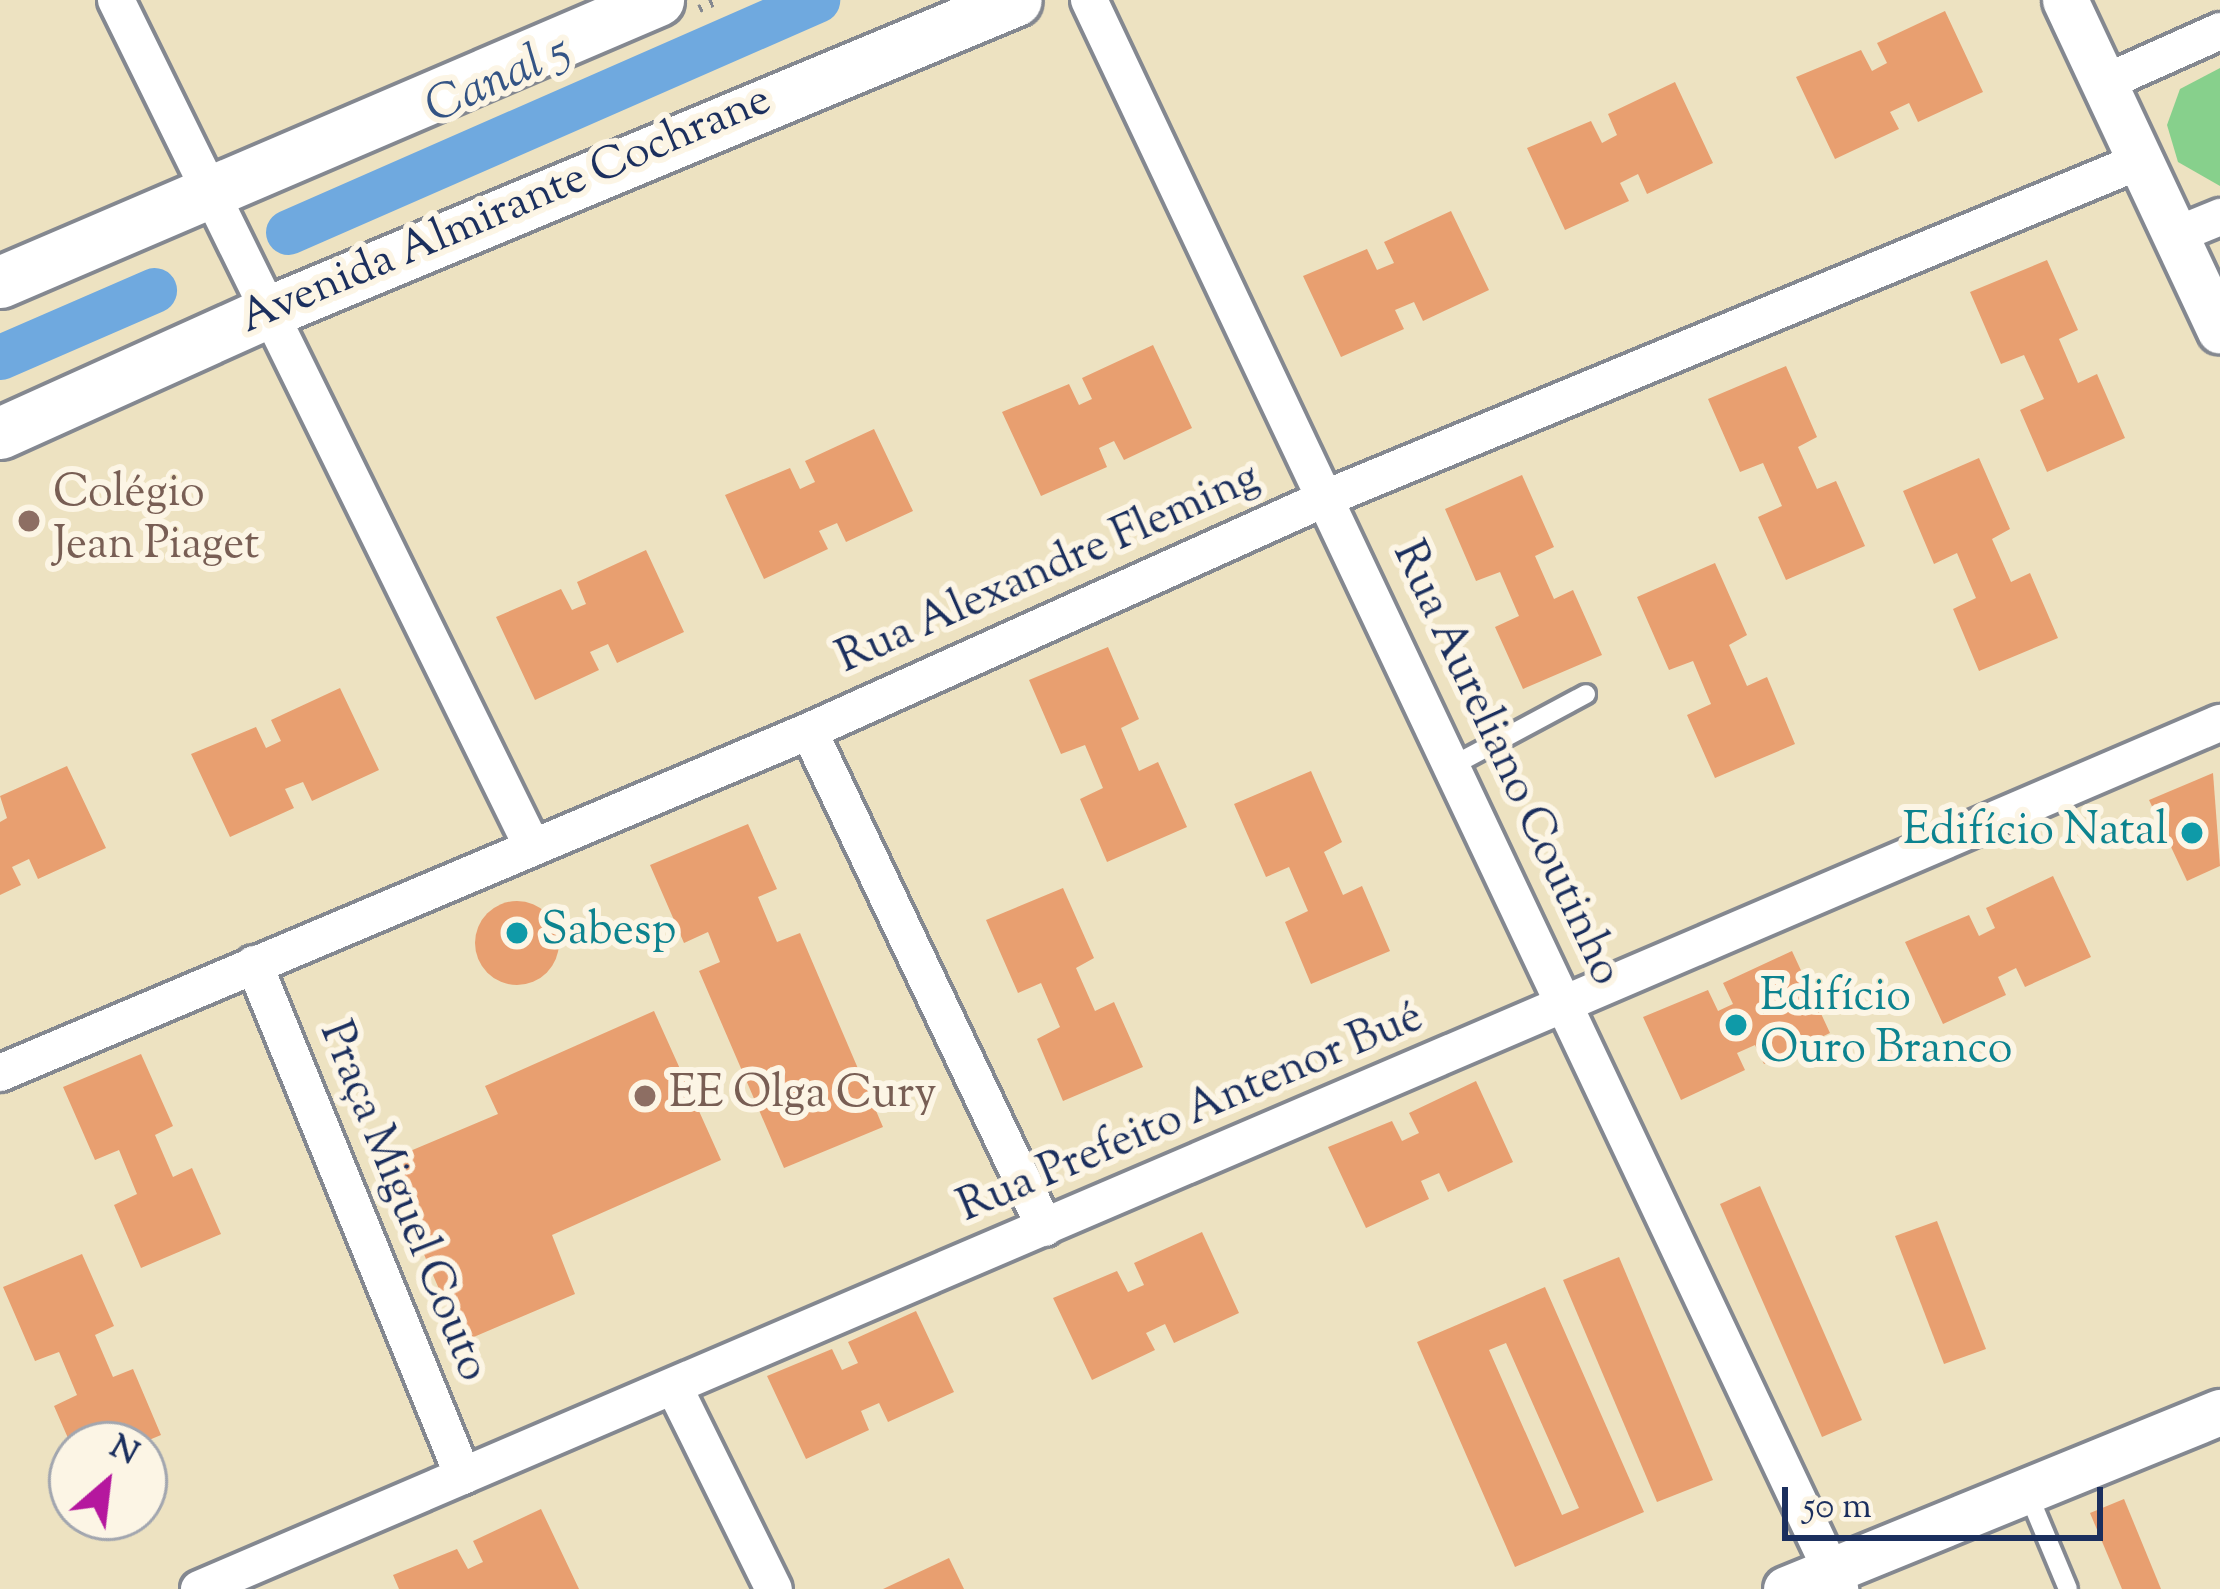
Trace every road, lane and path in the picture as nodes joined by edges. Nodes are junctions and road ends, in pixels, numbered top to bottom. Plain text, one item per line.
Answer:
1 (116, 0) edge
2 (658, 0) edge
3 (1016, 0) edge
4 (1089, 0) edge
5 (2065, 0) edge
6 (2220, 31) edge
7 (2104, 83) junction
8 (2140, 161) junction
9 (214, 201) junction
10 (2220, 217) edge
11 (2176, 235) junction
12 (0, 282) edge
13 (264, 303) junction
14 (2220, 331) edge
15 (0, 433) edge
16 (1326, 498) junction
17 (1586, 694) dead end
18 (2220, 723) edge
19 (809, 731) junction
20 (1452, 766) junction
21 (532, 846) junction
22 (254, 964) junction
23 (1565, 1006) junction
24 (0, 1073) edge
25 (1046, 1228) junction
26 (675, 1389) junction
27 (2220, 1412) edge
28 (463, 1476) junction
29 (2027, 1491) junction
30 (1836, 1580) edge
31 (764, 1586) edge
32 (199, 1589) edge
33 (1786, 1589) edge
34 (2068, 1589) edge

1 - 9 street
2 - 9 main road
3 - 13 main road, Avenida Almirante Cochrane
4 - 16 street, Rua Aureliano Coutinho
5 - 7 street
6 - 7 street
7 - 8 street
8 - 11 street
8 - 16 street, Rua Alexandre Fleming
9 - 12 main road
9 - 13 street
10 - 11 street
11 - 14 street
13 - 15 main road, Avenida Almirante Cochrane
13 - 21 street
16 - 19 street, Rua Alexandre Fleming
16 - 20 street, Rua Aureliano Coutinho
17 - 20 lane
18 - 23 street, Rua Prefeito Antenor Bué
19 - 21 street, Rua Alexandre Fleming
19 - 25 street
20 - 23 street, Rua Aureliano Coutinho
21 - 22 street, Rua Alexandre Fleming
22 - 24 street, Rua Alexandre Fleming
22 - 28 street, Praça Miguel Couto
23 - 25 street, Rua Prefeito Antenor Bué
23 - 30 street, Rua Aureliano Coutinho
25 - 26 street, Rua Prefeito Antenor Bué
26 - 28 street, Rua Prefeito Antenor Bué
26 - 31 street
27 - 29 street
28 - 32 street, Rua Prefeito Antenor Bué
29 - 30 street
29 - 34 lane
30 - 33 street

